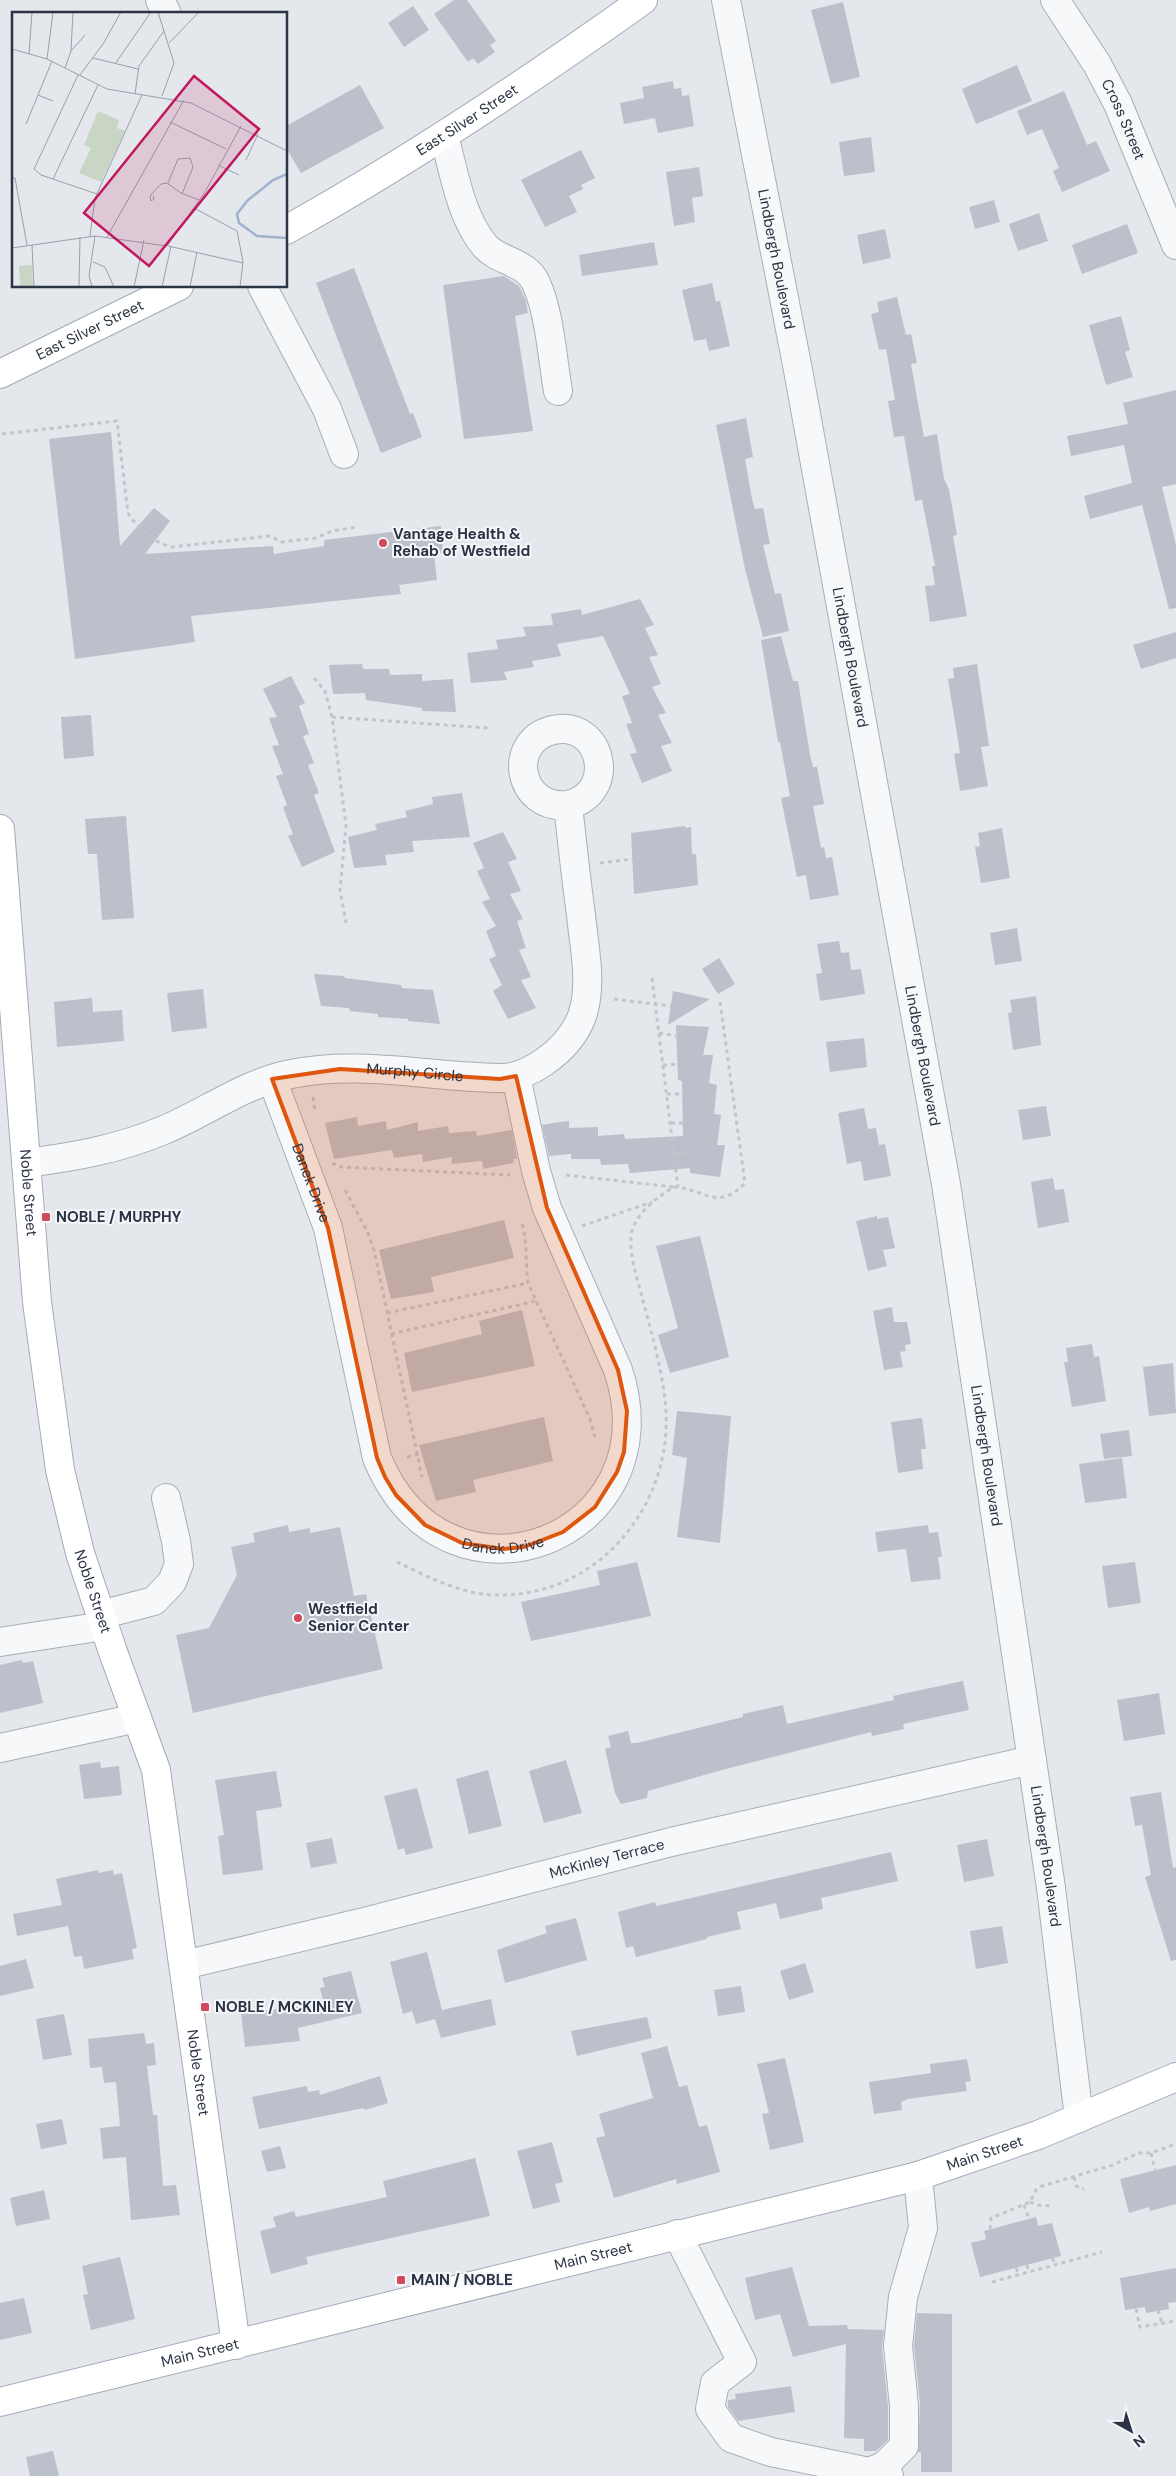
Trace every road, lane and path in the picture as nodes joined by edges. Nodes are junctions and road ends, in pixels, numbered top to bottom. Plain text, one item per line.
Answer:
1 (160, 0) edge
2 (643, 0) edge
3 (726, 0) edge
4 (1055, 0) edge
5 (166, 12) edge
6 (444, 136) junction
7 (288, 229) edge
8 (1176, 245) edge
9 (175, 288) edge
10 (263, 288) edge
11 (0, 374) edge
12 (558, 391) dead end
13 (2, 434) dead end
14 (344, 454) dead end
15 (357, 527) dead end
16 (314, 678) dead end
17 (332, 717) junction
18 (488, 728) dead end
19 (568, 805) dead end
20 (0, 829) edge
21 (633, 859) dead end
22 (599, 863) dead end
23 (346, 924) dead end
24 (652, 978) dead end
25 (614, 999) dead end
26 (720, 1002) dead end
27 (656, 1003) junction
28 (671, 1006) dead end
29 (659, 1033) junction
30 (676, 1036) dead end
31 (8, 1042) edge
32 (677, 1064) dead end
33 (663, 1065) junction
34 (516, 1076) junction
35 (272, 1079) junction
36 (312, 1094) dead end
37 (667, 1094) junction
38 (682, 1094) dead end
39 (316, 1121) dead end
40 (686, 1123) dead end
41 (670, 1124) junction
42 (691, 1152) dead end
43 (674, 1154) junction
44 (26, 1163) junction
45 (335, 1172) dead end
46 (560, 1174) dead end
47 (509, 1175) junction
48 (518, 1175) dead end
49 (511, 1183) dead end
50 (674, 1187) dead end
51 (344, 1188) dead end
52 (653, 1202) dead end
53 (521, 1218) dead end
54 (556, 1231) junction
55 (528, 1283) junction
56 (536, 1300) junction
57 (387, 1313) junction
58 (391, 1334) junction
59 (595, 1440) dead end
60 (425, 1486) dead end
61 (166, 1498) dead end
62 (102, 1620) junction
63 (0, 1642) edge
64 (137, 1718) junction
65 (0, 1748) edge
66 (1032, 1760) junction
67 (184, 1965) junction
68 (1176, 2077) edge
69 (1079, 2118) junction
70 (1176, 2144) edge
71 (1151, 2153) junction
72 (1155, 2170) dead end
73 (918, 2176) junction
74 (1074, 2177) junction
75 (1084, 2189) dead end
76 (1030, 2202) junction
77 (1024, 2206) junction
78 (1051, 2206) dead end
79 (1029, 2219) dead end
80 (990, 2229) dead end
81 (677, 2234) junction
82 (1102, 2252) dead end
83 (1052, 2258) dead end
84 (1027, 2265) dead end
85 (1054, 2265) junction
86 (1016, 2268) dead end
87 (1029, 2272) junction
88 (1019, 2275) junction
89 (992, 2282) dead end
90 (1136, 2309) dead end
91 (1158, 2310) dead end
92 (1176, 2321) edge
93 (1162, 2323) junction
94 (236, 2345) junction
95 (0, 2402) edge
96 (879, 2474) edge

1 - 5 street
2 - 6 main road, East Silver Street
3 - 66 street, Lindbergh Boulevard
4 - 8 street, Cross Street
6 - 7 main road, East Silver Street
6 - 12 street
9 - 11 main road, East Silver Street
10 - 14 street
13 - 15 path
16 - 17 path
17 - 18 path
17 - 23 path
19 - 34 street, Murphy Circle
20 - 31 main road, Noble Street
21 - 22 path
24 - 27 path
25 - 27 path
26 - 43 path
27 - 28 path
27 - 29 path
29 - 30 path
29 - 33 path
31 - 44 main road, Noble Street
32 - 33 path
33 - 37 path
34 - 35 street, Murphy Circle
34 - 54 street, Danek Drive
35 - 44 street, Murphy Circle
35 - 54 street, Danek Drive
36 - 39 path
37 - 38 path
37 - 41 path
40 - 41 path
41 - 43 path
42 - 43 path
44 - 62 main road, Noble Street
45 - 47 path
46 - 50 path
47 - 48 path
47 - 49 path
51 - 57 path
52 - 54 path
53 - 55 path
55 - 56 path
55 - 57 path
56 - 58 path
56 - 59 path
57 - 58 path
58 - 60 path
61 - 62 street
62 - 63 street
62 - 64 main road, Noble Street
64 - 65 street
64 - 67 main road, Noble Street
66 - 67 street, McKinley Terrace
66 - 69 street, Lindbergh Boulevard
67 - 94 main road, Noble Street
68 - 69 main road, Main Street
69 - 73 main road, Main Street
70 - 71 path
71 - 72 path
71 - 74 path
73 - 81 main road, Main Street
73 - 96 street
74 - 75 path
74 - 76 path
76 - 77 path
76 - 78 path
77 - 79 path
77 - 80 path
81 - 94 main road, Main Street
81 - 96 street
82 - 85 path
83 - 85 path
84 - 87 path
85 - 87 path
86 - 88 path
87 - 88 path
88 - 89 path
90 - 93 path
91 - 93 path
92 - 93 path
94 - 95 main road, Main Street

